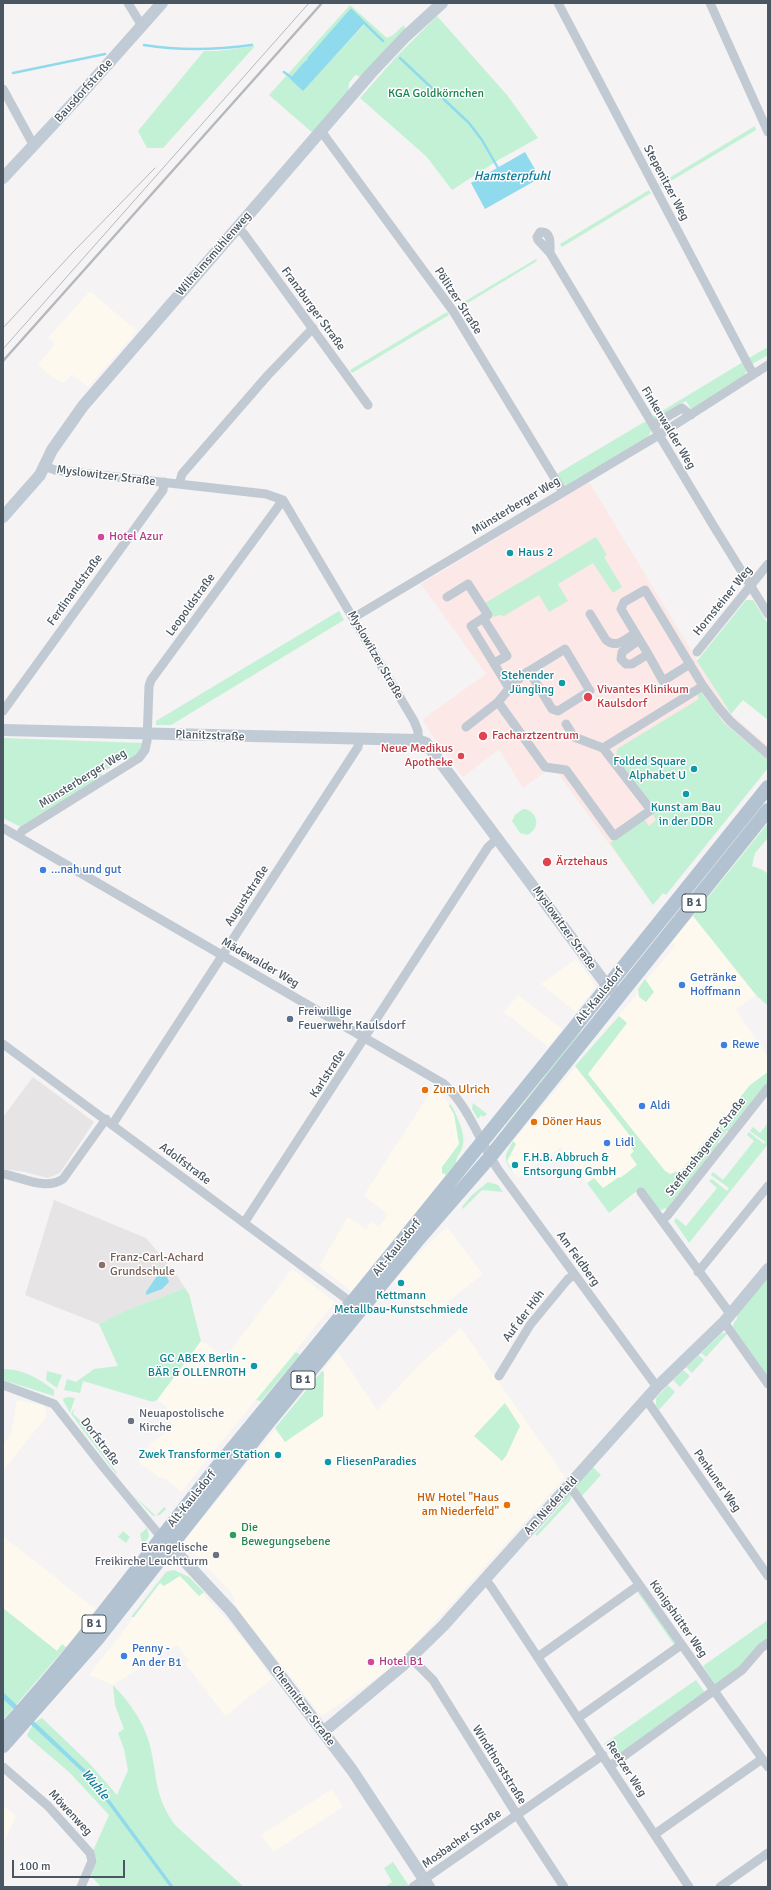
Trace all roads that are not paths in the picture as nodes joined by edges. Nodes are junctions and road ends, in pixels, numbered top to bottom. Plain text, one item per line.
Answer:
1 (128, 3) edge
2 (162, 3) edge
3 (442, 3) edge
4 (558, 3) edge
5 (710, 3) edge
6 (142, 26) junction
7 (3, 89) edge
8 (321, 131) junction
9 (768, 132) edge
10 (34, 146) junction
11 (3, 178) edge
12 (237, 227) junction
13 (550, 253) dead end
14 (312, 328) junction
15 (768, 365) edge
16 (753, 374) junction
17 (368, 405) dead end
18 (691, 415) junction
19 (653, 425) junction
20 (659, 435) junction
21 (44, 466) junction
22 (164, 482) junction
23 (178, 484) junction
24 (563, 492) junction
25 (283, 500) junction
26 (3, 517) edge
27 (768, 564) edge
28 (750, 586) junction
29 (447, 597) dead end
30 (590, 614) dead end
31 (768, 614) edge
32 (353, 618) junction
33 (483, 618) junction
34 (637, 637) junction
35 (697, 652) dead end
36 (648, 654) junction
37 (494, 664) junction
38 (690, 664) junction
39 (529, 671) junction
40 (703, 686) junction
41 (509, 688) junction
42 (498, 702) junction
43 (3, 711) edge
44 (558, 711) junction
45 (466, 727) dead end
46 (3, 730) edge
47 (148, 734) junction
48 (359, 740) junction
49 (418, 740) junction
50 (603, 748) junction
51 (768, 754) edge
52 (768, 787) edge
53 (768, 810) edge
54 (4, 831) edge
55 (19, 836) junction
56 (498, 838) junction
57 (222, 956) junction
58 (608, 987) junction
59 (620, 995) junction
60 (366, 1038) junction
61 (3, 1044) edge
62 (768, 1088) edge
63 (109, 1122) junction
64 (482, 1143) junction
65 (490, 1157) junction
66 (3, 1174) edge
67 (768, 1186) edge
68 (640, 1192) dead end
69 (662, 1220) junction
70 (244, 1223) junction
71 (768, 1269) edge
72 (698, 1272) junction
73 (574, 1275) junction
74 (352, 1303) junction
75 (728, 1319) junction
76 (499, 1376) dead end
77 (768, 1384) edge
78 (3, 1385) edge
79 (658, 1387) junction
80 (645, 1401) junction
81 (569, 1485) junction
82 (166, 1541) junction
83 (768, 1576) edge
84 (485, 1579) junction
85 (639, 1585) junction
86 (768, 1643) edge
87 (681, 1645) junction
88 (538, 1657) junction
89 (411, 1658) junction
90 (714, 1691) junction
91 (24, 1715) junction
92 (578, 1718) junction
93 (3, 1731) edge
94 (323, 1732) junction
95 (3, 1746) edge
96 (603, 1755) junction
97 (762, 1759) junction
98 (610, 1766) junction
99 (3, 1767) edge
100 (768, 1767) edge
101 (517, 1815) junction
102 (655, 1834) junction
103 (768, 1853) edge
104 (427, 1883) edge
105 (81, 1887) edge
106 (413, 1887) edge
107 (564, 1887) edge
108 (689, 1887) edge
109 (720, 1887) edge

1 - 6 street
2 - 6 street, Bausdorfstraße
3 - 8 street, Wilhelmsmühlenweg
4 - 16 street, Stepenitzer Weg
5 - 9 street
6 - 10 street, Bausdorfstraße
7 - 10 street
8 - 12 street, Wilhelmsmühlenweg
8 - 24 street, Pölitzer Straße
10 - 11 street, Bausdorfstraße
12 - 14 street, Franzburger Straße
12 - 21 street, Wilhelmsmühlenweg
13 - 19 street, Finkenwalder Weg
14 - 17 street, Franzburger Straße
14 - 23 street
15 - 16 street, Münsterberger Weg
16 - 18 street, Münsterberger Weg
18 - 19 street
18 - 20 street, Münsterberger Weg
19 - 20 street, Finkenwalder Weg
20 - 24 street, Münsterberger Weg
20 - 28 street, Finkenwalder Weg
21 - 22 street, Myslowitzer Straße
21 - 26 street, Wilhelmsmühlenweg
22 - 23 street, Myslowitzer Straße
22 - 43 street, Ferdinandstraße
23 - 25 street, Myslowitzer Straße
24 - 32 street, Münsterberger Weg
25 - 32 street, Myslowitzer Straße
25 - 47 street, Leopoldstraße
27 - 28 street, Hornsteiner Weg
28 - 31 street, Finkenwalder Weg
28 - 35 street, Hornsteiner Weg
29 - 33 street
30 - 34 street
32 - 49 street, Myslowitzer Straße
33 - 37 street
33 - 37 street
34 - 36 street
34 - 36 street
34 - 38 street
36 - 38 street
37 - 41 street
38 - 40 street
39 - 41 street
39 - 44 street
39 - 44 street
40 - 50 street
40 - 51 street
41 - 42 street
42 - 45 street
42 - 50 street
44 - 50 street
46 - 47 street, Planitzstraße
47 - 48 street, Planitzstraße
47 - 55 street, Münsterberger Weg
48 - 49 street, Planitzstraße
48 - 57 street, Auguststraße
49 - 56 street, Myslowitzer Straße
52 - 58 main road, Alt-Kaulsdorf / B 1
53 - 59 main road, Alt-Kaulsdorf / B 1
54 - 55 street, Mädewalder Weg
55 - 57 street, Mädewalder Weg
56 - 58 street, Myslowitzer Straße
56 - 60 street, Karlstraße
57 - 60 street, Mädewalder Weg
57 - 63 street, Auguststraße
58 - 59 street, Myslowitzer Straße
58 - 64 main road, Alt-Kaulsdorf / B 1
59 - 65 main road, Alt-Kaulsdorf / B 1
60 - 64 street, Mädewalder Weg
60 - 70 street, Karlstraße
61 - 63 street, Adolfstraße
62 - 69 street, Steffenshagener Straße
63 - 66 street, Auguststraße
63 - 70 street, Adolfstraße
64 - 65 street, Am Feldberg
64 - 74 main road, Alt-Kaulsdorf / B 1
65 - 73 street, Am Feldberg
65 - 82 main road, Alt-Kaulsdorf / B 1
67 - 72 street
68 - 69 street
69 - 72 street
70 - 74 street, Adolfstraße
71 - 75 street, Am Niederfeld
72 - 75 street
73 - 76 street, Auf der Höh
73 - 79 street, Am Feldberg
74 - 82 main road, Alt-Kaulsdorf / B 1
75 - 77 street
75 - 79 street, Am Niederfeld
78 - 82 street, Dorfstraße
79 - 80 street, Am Niederfeld
80 - 81 street, Am Niederfeld
80 - 83 street, Penkuner Weg
81 - 84 street, Am Niederfeld
81 - 85 street, Königshütter Weg
82 - 91 main road, Alt-Kaulsdorf / B 1
82 - 94 street, Chemnitzer Straße
84 - 88 street, Reetzer Weg
84 - 89 street, Am Niederfeld
85 - 87 street, Königshütter Weg
85 - 88 street
86 - 90 street
87 - 90 street, Königshütter Weg
87 - 92 street
88 - 92 street, Reetzer Weg
89 - 94 street, Am Niederfeld
89 - 101 street, Windthorststraße
90 - 97 street, Königshütter Weg
90 - 98 street
91 - 93 main road, B 1
91 - 95 main road, B 1
92 - 96 street, Reetzer Weg
94 - 104 street, Chemnitzer Straße
96 - 98 street, Reetzer Weg
96 - 101 street, Mosbacher Straße
97 - 100 street, Königshütter Weg
97 - 102 street
98 - 102 street, Reetzer Weg
99 - 105 street, Möwenweg
101 - 104 street, Mosbacher Straße
101 - 107 street, Windthorststraße
102 - 108 street, Reetzer Weg
103 - 109 street
104 - 106 street, Mosbacher Straße

